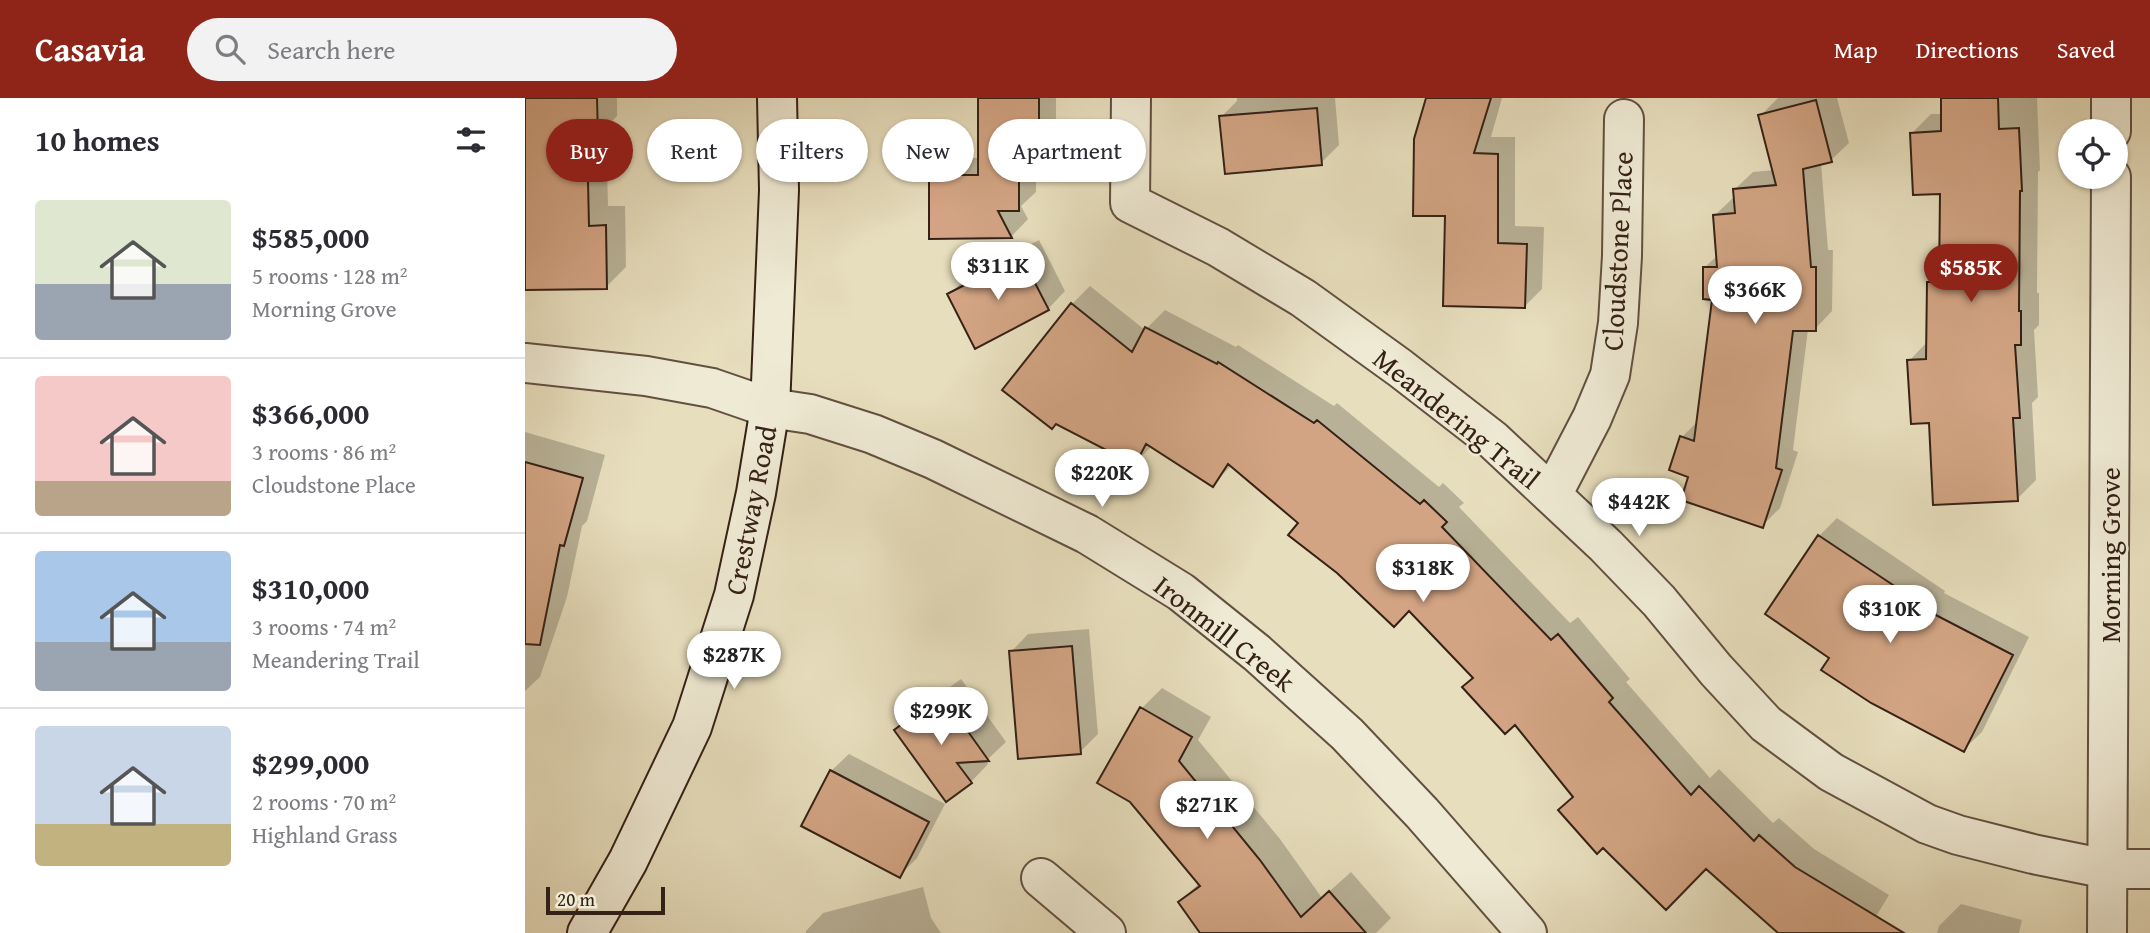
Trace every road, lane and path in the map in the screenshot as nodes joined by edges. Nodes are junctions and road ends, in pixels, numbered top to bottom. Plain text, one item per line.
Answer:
1 (777, 98) edge
2 (1131, 98) edge
3 (2111, 98) edge
4 (1623, 119) dead end
5 (2111, 119) edge
6 (2111, 189) edge
7 (525, 363) edge
8 (770, 408) junction
9 (1552, 495) junction
10 (2107, 869) junction
11 (2150, 869) edge
12 (1041, 878) dead end
13 (1511, 928) edge
14 (587, 933) edge
15 (1106, 933) edge
16 (2107, 933) edge

1 - 8 street, Crestway Road
2 - 9 street, Meandering Trail
3 - 5 street
4 - 9 street, Cloudstone Place
6 - 10 street, Morning Grove
7 - 8 street, Ironmill Creek
8 - 13 street, Ironmill Creek
8 - 14 street, Crestway Road
9 - 10 street, Meandering Trail
10 - 11 street, Meandering Trail
10 - 16 street, Morning Grove
12 - 15 street

